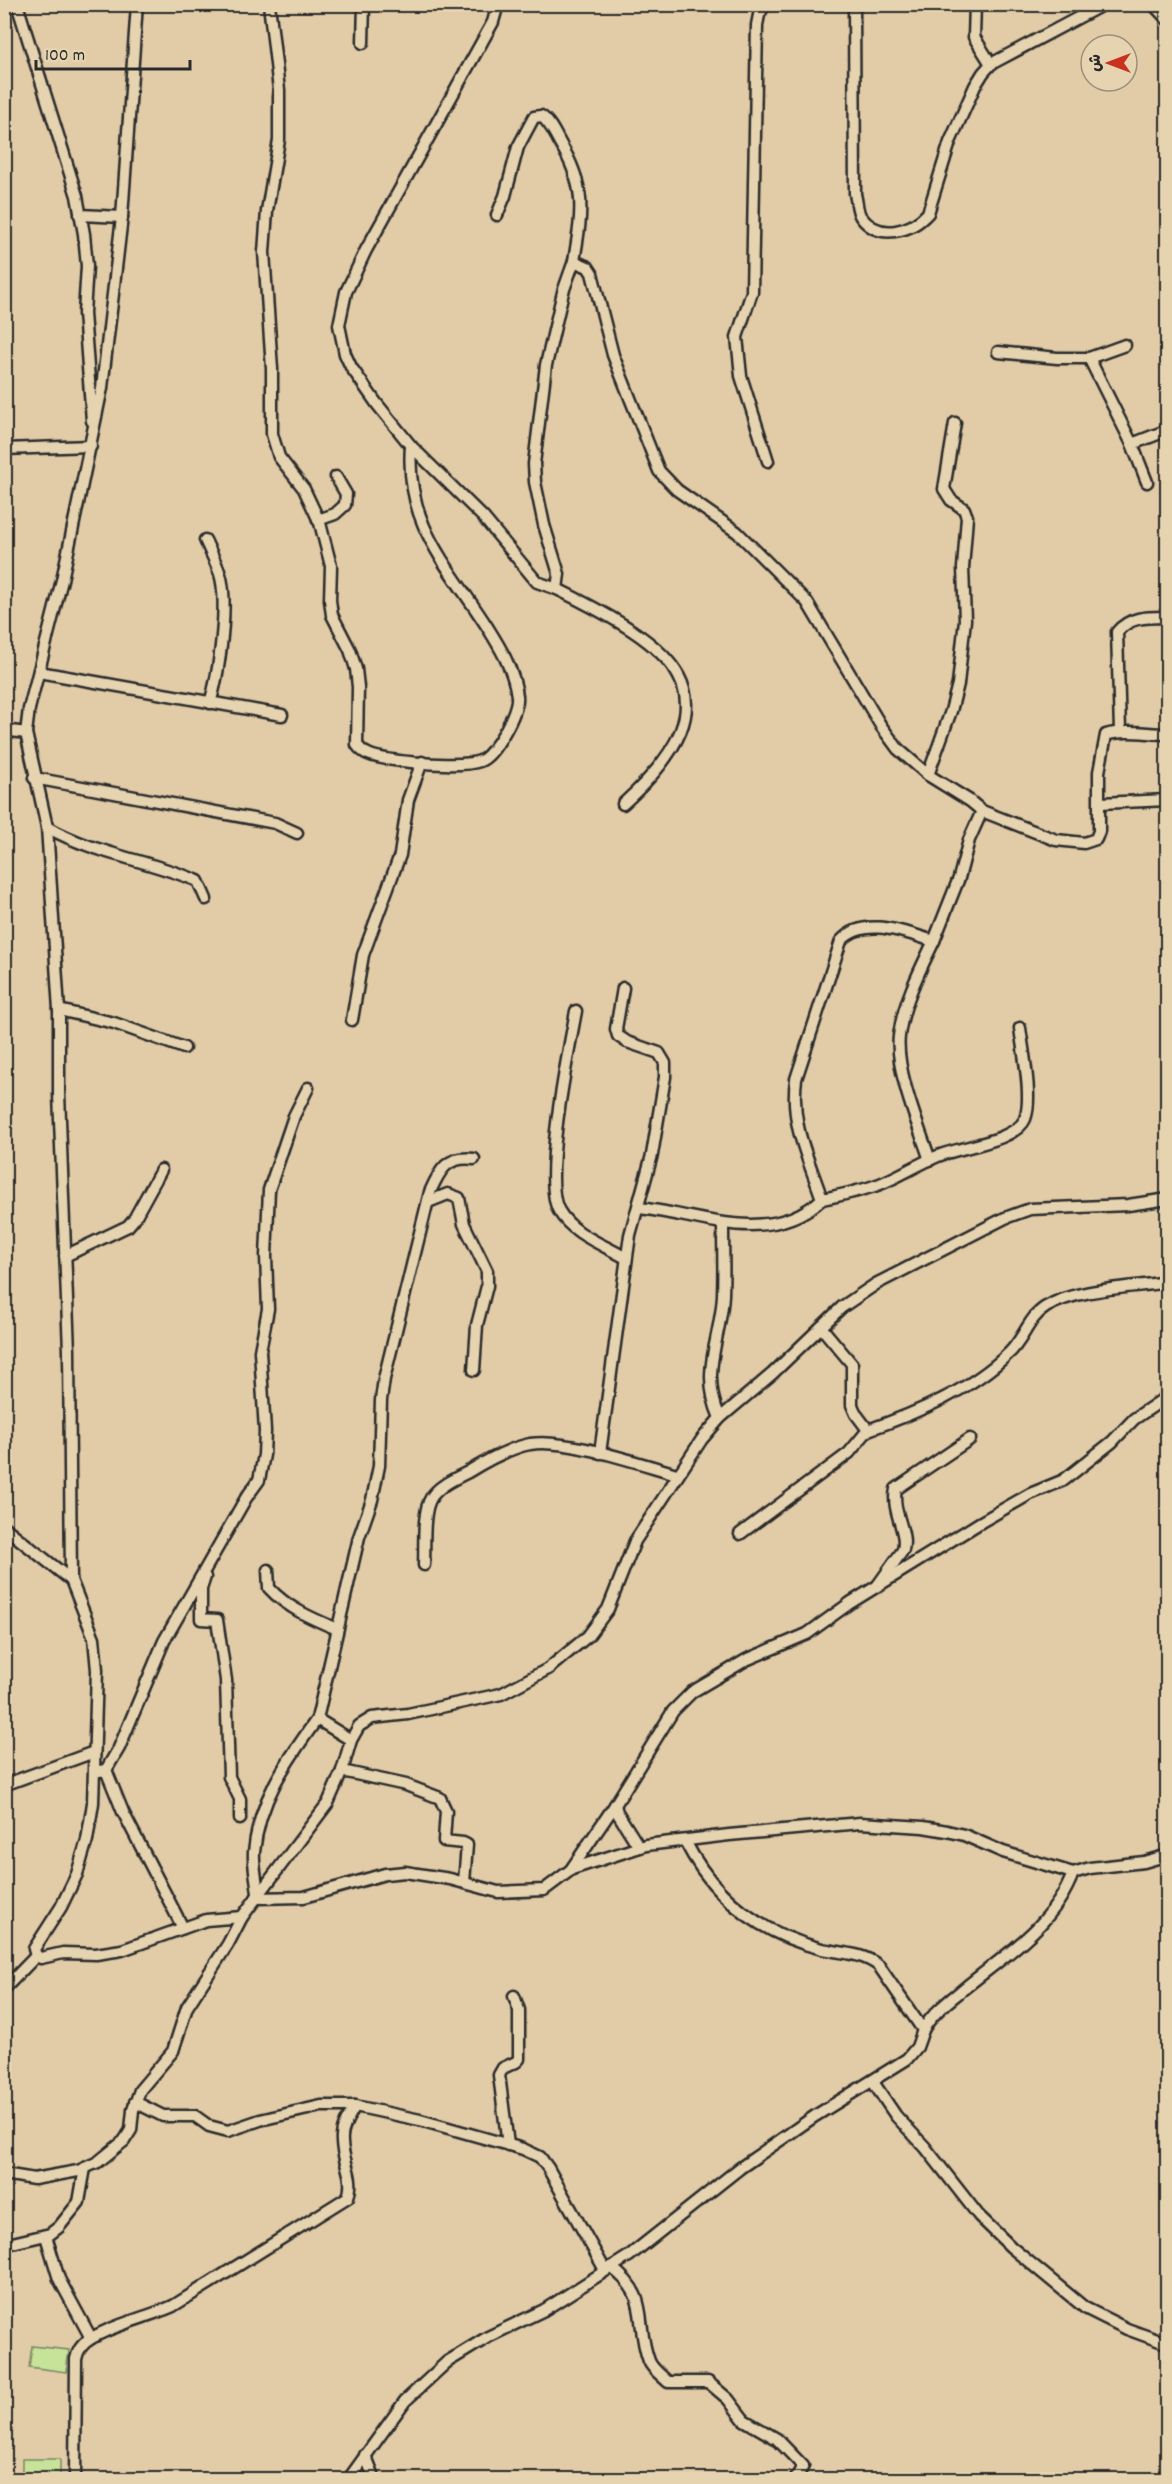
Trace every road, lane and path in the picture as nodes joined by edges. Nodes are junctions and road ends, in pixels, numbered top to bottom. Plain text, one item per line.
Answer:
1 (17, 4) edge
2 (137, 4) edge
3 (269, 4) edge
4 (364, 4) edge
5 (498, 4) edge
6 (765, 4) edge
7 (854, 4) edge
8 (975, 4) edge
9 (1104, 4) edge
10 (1153, 4) edge
11 (1167, 20) edge
12 (363, 43) dead end
13 (991, 64) junction
14 (80, 215) junction
15 (497, 215) dead end
16 (122, 217) junction
17 (574, 261) junction
18 (1125, 345) dead end
19 (998, 352) dead end
20 (1089, 358) junction
21 (955, 423) dead end
22 (1167, 430) edge
23 (93, 433) junction
24 (1132, 444) junction
25 (91, 446) junction
26 (411, 446) junction
27 (4, 448) edge
28 (768, 461) dead end
29 (336, 477) dead end
30 (1147, 482) dead end
31 (318, 520) junction
32 (205, 540) dead end
33 (557, 589) junction
34 (1167, 617) edge
35 (39, 672) junction
36 (210, 703) junction
37 (282, 715) dead end
38 (4, 730) edge
39 (1120, 731) junction
40 (26, 733) junction
41 (1167, 734) edge
42 (422, 762) junction
43 (928, 775) junction
44 (34, 778) junction
45 (1167, 800) edge
46 (1100, 803) junction
47 (623, 804) dead end
48 (982, 811) junction
49 (47, 828) junction
50 (297, 833) dead end
51 (206, 898) dead end
52 (934, 941) junction
53 (623, 987) dead end
54 (59, 1010) junction
55 (576, 1011) dead end
56 (352, 1020) dead end
57 (1020, 1028) dead end
58 (184, 1048) dead end
59 (308, 1088) dead end
60 (474, 1159) dead end
61 (930, 1160) junction
62 (161, 1170) dead end
63 (822, 1199) junction
64 (1167, 1199) edge
65 (428, 1202) junction
66 (639, 1208) junction
67 (723, 1225) junction
68 (65, 1256) junction
69 (626, 1258) junction
70 (1167, 1282) edge
71 (821, 1328) junction
72 (474, 1370) dead end
73 (1167, 1396) edge
74 (720, 1418) junction
75 (868, 1430) junction
76 (969, 1439) dead end
77 (600, 1453) junction
78 (677, 1474) junction
79 (4, 1527) edge
80 (740, 1534) dead end
81 (208, 1563) junction
82 (424, 1565) dead end
83 (268, 1570) dead end
84 (71, 1580) junction
85 (876, 1588) junction
86 (337, 1629) junction
87 (317, 1719) junction
88 (351, 1740) junction
89 (94, 1752) junction
90 (106, 1770) junction
91 (94, 1771) junction
92 (342, 1771) junction
93 (4, 1785) edge
94 (615, 1805) junction
95 (240, 1819) dead end
96 (685, 1841) junction
97 (639, 1847) junction
98 (1167, 1855) edge
99 (572, 1869) junction
100 (1073, 1873) junction
101 (464, 1882) junction
102 (257, 1896) junction
103 (242, 1917) junction
104 (183, 1928) junction
105 (36, 1956) junction
106 (4, 1989) edge
107 (514, 1996) dead end
108 (922, 2030) junction
109 (873, 2082) junction
110 (135, 2102) junction
111 (354, 2106) junction
112 (508, 2145) junction
113 (85, 2168) junction
114 (4, 2174) edge
115 (46, 2236) junction
116 (4, 2245) edge
117 (608, 2268) junction
118 (91, 2338) junction
119 (1167, 2344) edge
120 (365, 2455) junction
121 (75, 2480) edge
122 (348, 2480) edge
123 (375, 2480) edge
124 (795, 2480) edge

1 - 14 street
2 - 16 street
3 - 31 street
4 - 12 street
5 - 26 street
6 - 28 street
7 - 13 street
8 - 13 street
9 - 13 street
10 - 11 street
14 - 16 street
14 - 23 street
15 - 17 street
16 - 23 street
17 - 33 street
17 - 43 street
18 - 20 street
19 - 20 street
20 - 24 street
21 - 43 street
22 - 24 street
23 - 25 street
24 - 30 street
25 - 27 street
25 - 35 street
26 - 33 street
26 - 42 street
29 - 31 street
31 - 42 street
32 - 36 street
33 - 47 street
34 - 39 street
35 - 36 street
35 - 40 street
36 - 37 street
38 - 40 street
39 - 41 street
39 - 46 street
40 - 44 street
42 - 56 street
43 - 48 street
44 - 49 street
44 - 50 street
45 - 46 street
46 - 48 street
48 - 52 street
49 - 51 street
49 - 54 street
52 - 61 street
52 - 63 street
53 - 66 street
54 - 58 street
54 - 68 street
55 - 69 street
57 - 61 street
59 - 81 street
60 - 65 street
61 - 63 street
62 - 68 street
63 - 67 street
64 - 71 street
65 - 72 street
65 - 86 street
66 - 67 street
66 - 69 street
67 - 74 street
68 - 84 street
69 - 77 street
70 - 75 street
71 - 74 street
71 - 75 street
73 - 85 street
74 - 78 street
75 - 80 street
76 - 85 street
77 - 78 street
77 - 82 street
78 - 88 street
79 - 84 street
81 - 90 street
81 - 95 street
83 - 86 street
84 - 89 street
85 - 94 street
86 - 87 street
87 - 88 street
87 - 102 street
88 - 92 street
89 - 91 street
89 - 93 street
90 - 91 street
90 - 104 street
91 - 105 street
92 - 101 street
92 - 102 street
94 - 97 street
94 - 99 street
96 - 97 street
96 - 100 street
96 - 108 street
97 - 99 street
98 - 100 street
99 - 101 street
100 - 108 street
101 - 102 street
102 - 103 street
103 - 104 street
103 - 110 street
104 - 105 street
105 - 106 street
107 - 112 street
108 - 109 street
109 - 117 street
109 - 119 street
110 - 111 street
110 - 113 street
111 - 112 street
111 - 118 street
112 - 117 street
113 - 114 street
113 - 115 street
115 - 116 street
115 - 118 street
117 - 120 street
117 - 124 street
118 - 121 street
120 - 122 street
120 - 123 street

